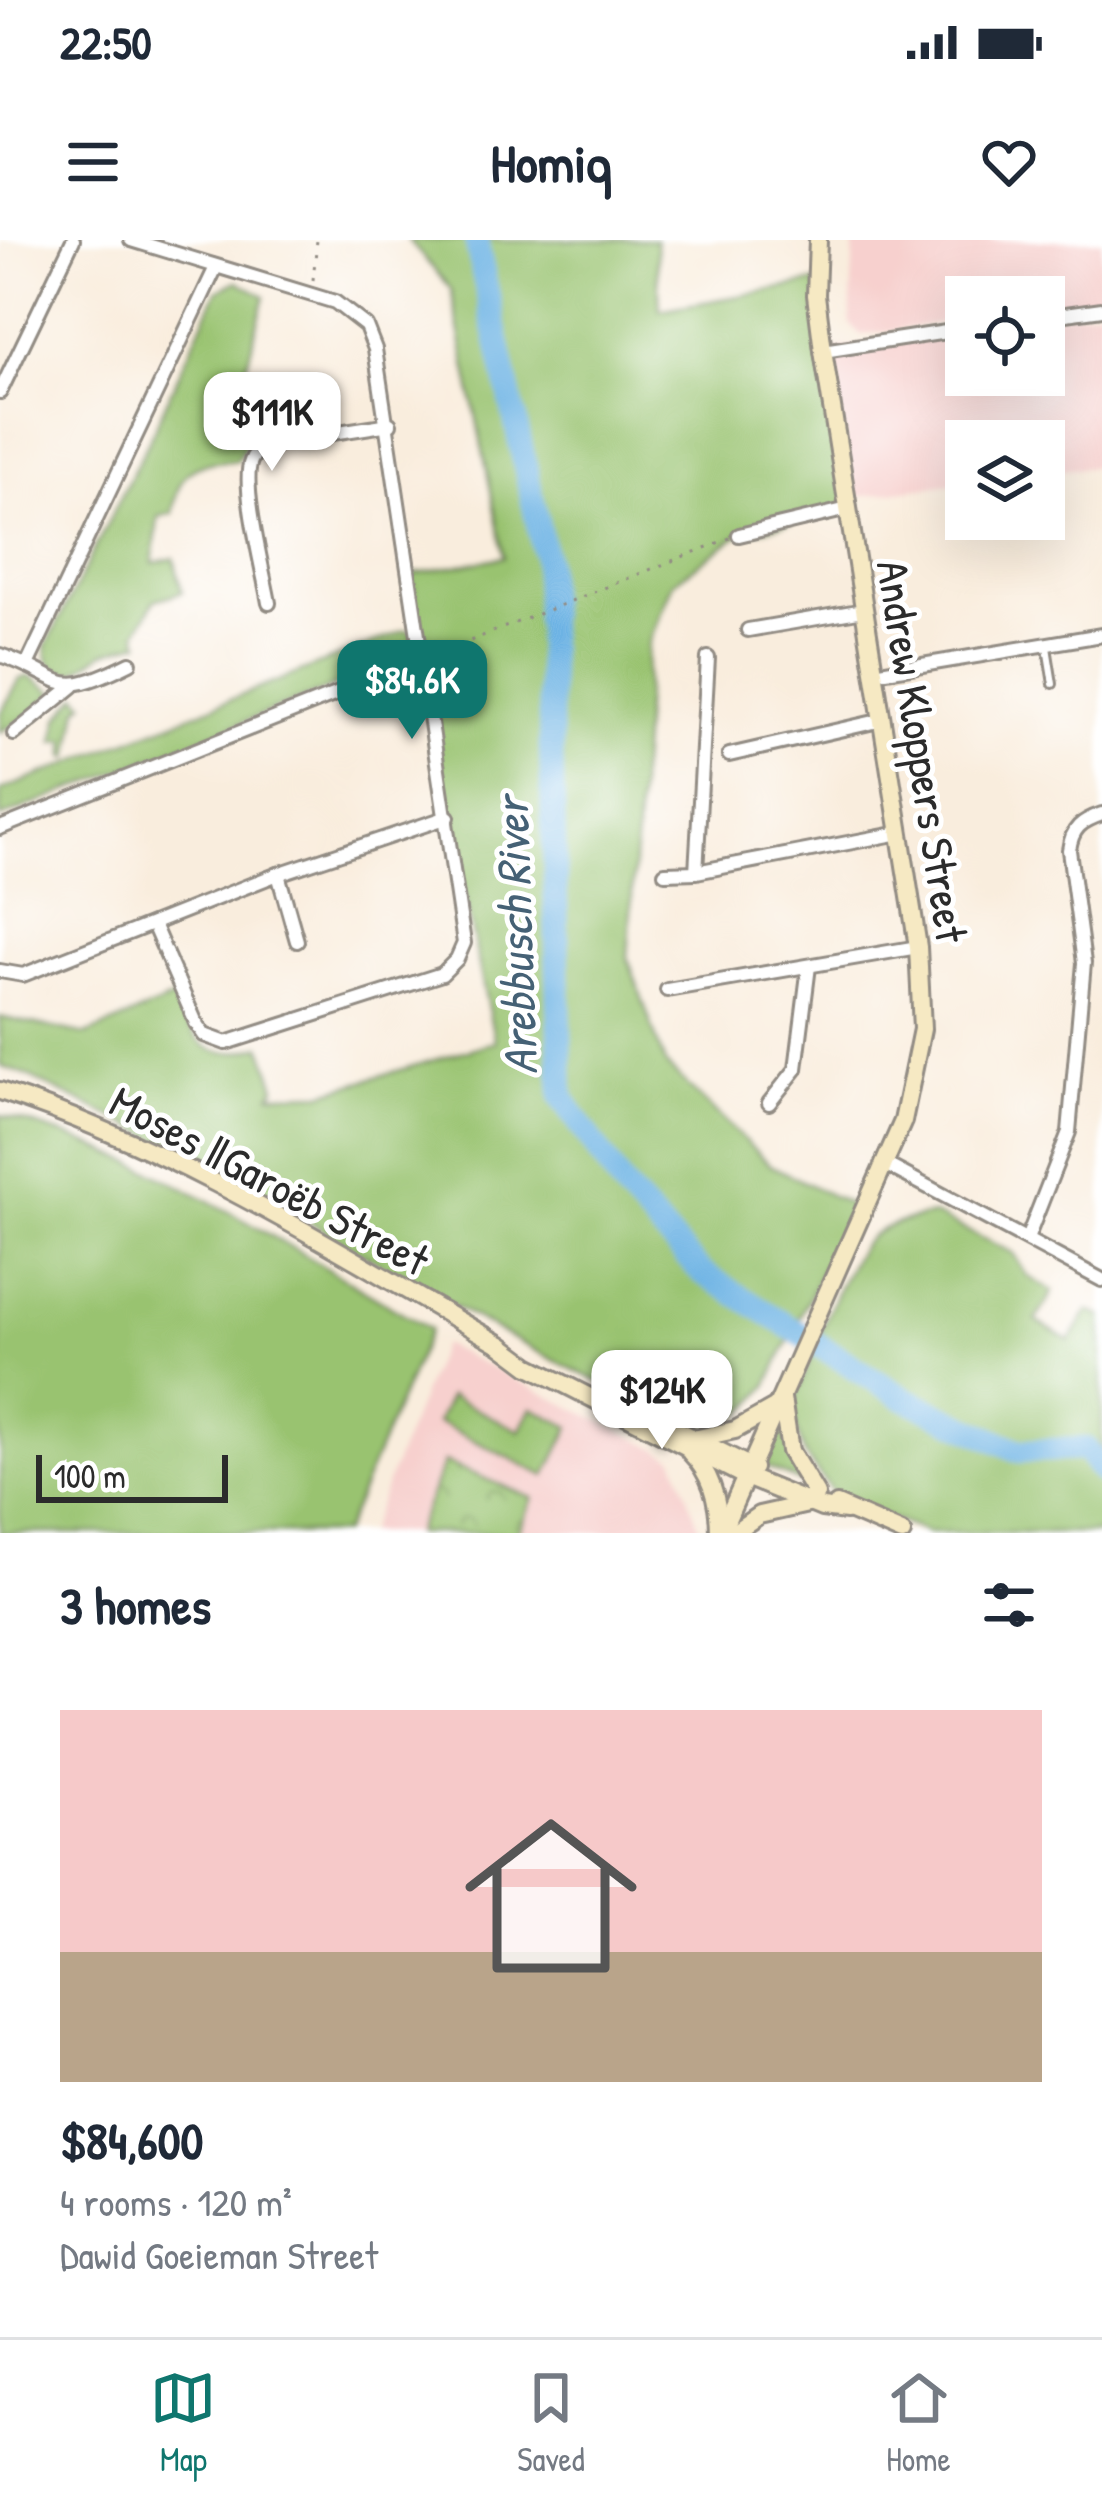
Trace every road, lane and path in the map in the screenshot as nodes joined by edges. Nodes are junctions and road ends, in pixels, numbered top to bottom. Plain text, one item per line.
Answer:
1 (73, 240) edge
2 (131, 240) edge
3 (317, 240) edge
4 (818, 240) edge
5 (216, 267) junction
6 (306, 294) junction
7 (1102, 309) edge
8 (1065, 314) edge
9 (945, 332) edge
10 (824, 351) junction
11 (0, 392) edge
12 (389, 424) junction
13 (848, 509) junction
14 (739, 535) joint
15 (269, 603) dead end
16 (864, 610) junction
17 (748, 630) dead end
18 (1102, 635) edge
19 (1046, 644) junction
20 (0, 655) edge
21 (708, 658) dead end
22 (424, 659) junction
23 (130, 662) dead end
24 (27, 665) junction
25 (874, 673) junction
26 (1053, 684) dead end
27 (74, 685) junction
28 (883, 720) junction
29 (14, 734) dead end
30 (729, 754) dead end
31 (1102, 814) edge
32 (448, 817) junction
33 (0, 828) edge
34 (900, 833) junction
35 (696, 872) junction
36 (665, 873) dead end
37 (278, 874) junction
38 (153, 924) junction
39 (297, 941) dead end
40 (918, 947) junction
41 (809, 966) junction
42 (0, 971) edge
43 (667, 990) dead end
44 (0, 1090) edge
45 (769, 1103) dead end
46 (885, 1164) junction
47 (1027, 1239) junction
48 (1102, 1280) edge
49 (780, 1401) junction
50 (691, 1442) junction
51 (748, 1472) junction
52 (813, 1499) junction
53 (720, 1533) edge
54 (734, 1533) edge
55 (902, 1533) edge

1 - 11 street
2 - 5 street
3 - 6 path
4 - 10 main road, Andrew Kloppers Street
5 - 6 street
5 - 24 street
6 - 12 street
7 - 8 street
9 - 10 street
10 - 13 main road, Andrew Kloppers Street
12 - 15 street
12 - 22 street
13 - 14 street
13 - 16 main road, Andrew Kloppers Street
14 - 22 path
16 - 17 street
16 - 25 main road, Andrew Kloppers Street
18 - 19 street
19 - 25 street
19 - 26 lane
20 - 24 street
21 - 35 street
22 - 32 street
22 - 33 street
23 - 27 street
24 - 27 street
25 - 28 main road, Andrew Kloppers Street
27 - 29 street
28 - 30 street
28 - 34 main road, Andrew Kloppers Street
31 - 47 street
32 - 37 street
32 - 38 street
34 - 35 street
34 - 40 main road, Andrew Kloppers Street
35 - 36 street
37 - 38 street
37 - 39 street
38 - 42 street
40 - 41 street
40 - 46 main road, Andrew Kloppers Street
41 - 43 street
41 - 45 street
44 - 50 main road, Moses ǁGaroëb Street
46 - 47 street
46 - 49 main road, Andrew Kloppers Street
47 - 48 street
49 - 50 main road
49 - 51 main road
49 - 52 main road
50 - 51 main road, Moses ǁGaroëb Street
50 - 53 main road
51 - 52 main road, Moses ǁGaroëb Street
51 - 53 main road
52 - 54 main road
52 - 55 main road, Moses ǁGaroëb Street

